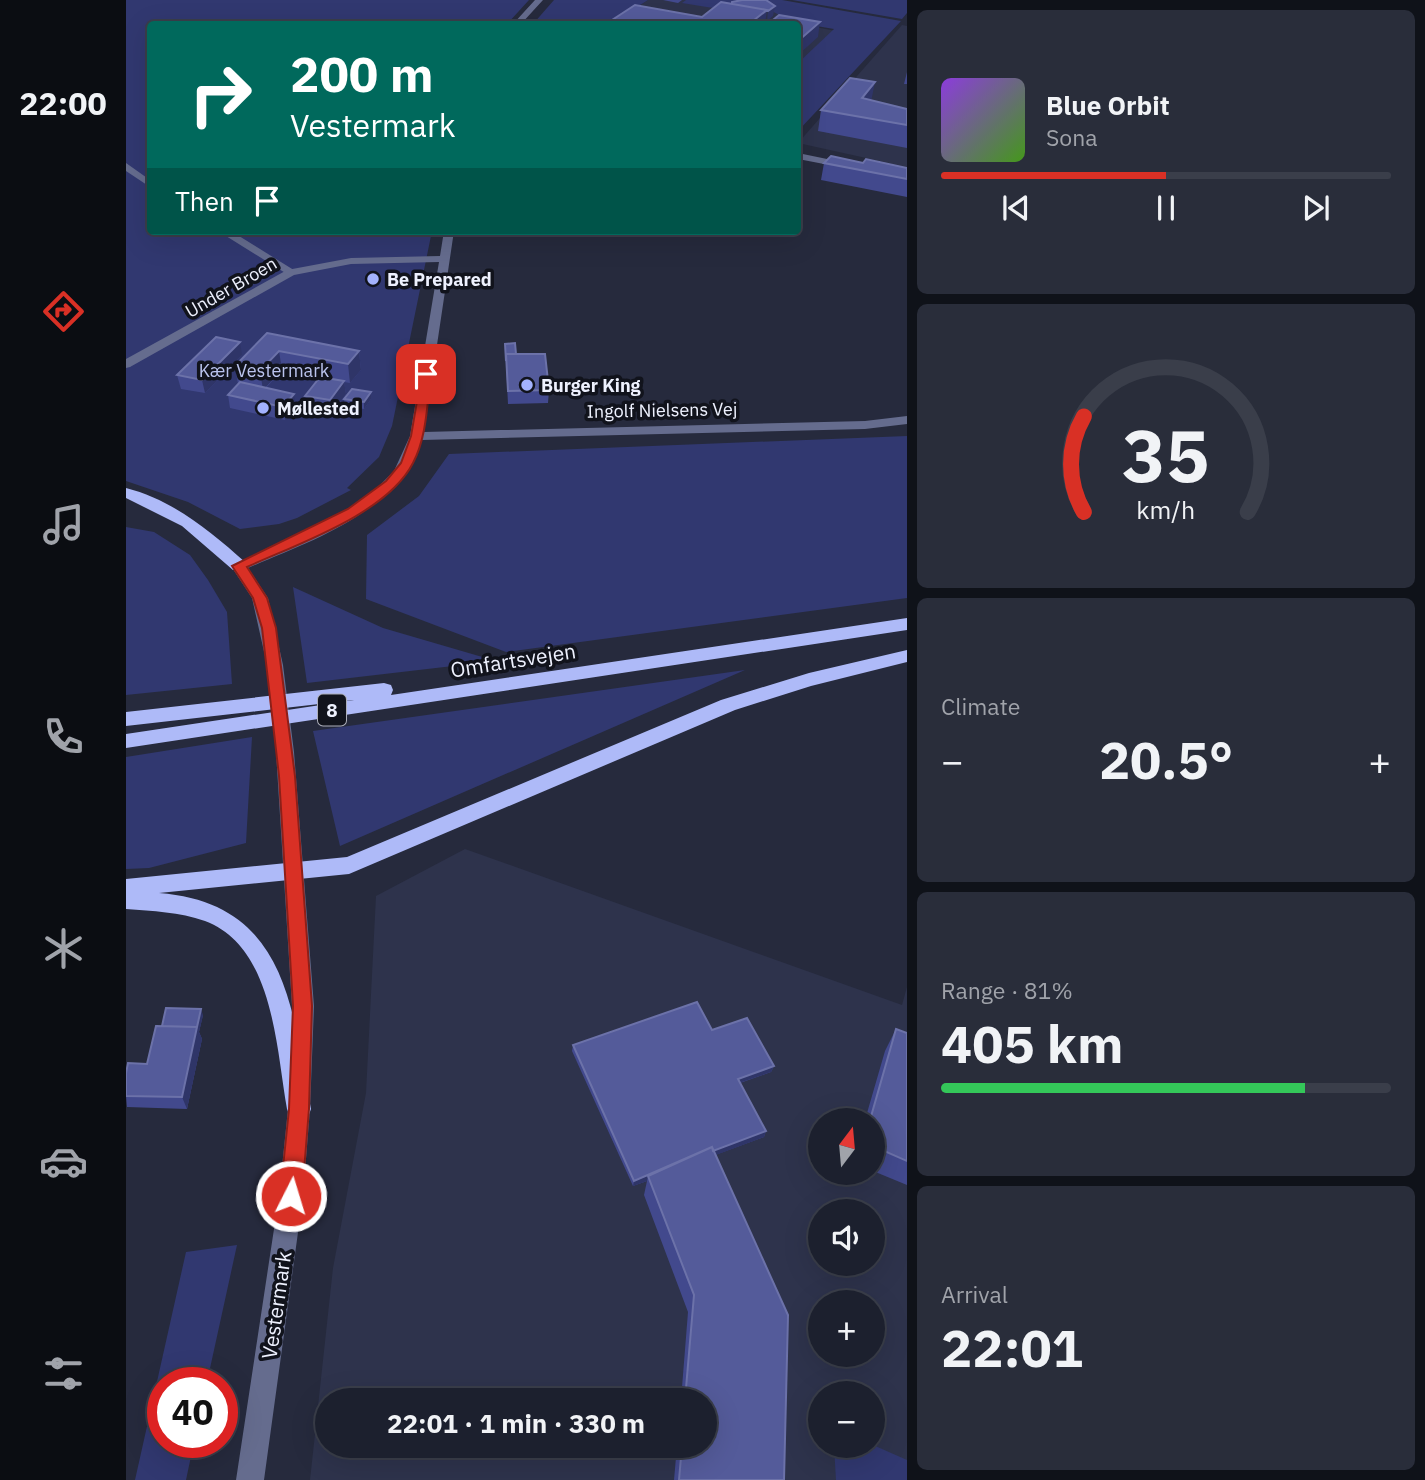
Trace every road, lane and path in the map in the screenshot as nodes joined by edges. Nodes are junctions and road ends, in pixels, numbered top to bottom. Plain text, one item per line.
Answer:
1 (539, 0) edge
2 (520, 21) edge
3 (801, 157) edge
4 (824, 161) edge
5 (126, 166) edge
6 (147, 182) edge
7 (230, 235) edge
8 (448, 235) edge
9 (444, 259) junction
10 (291, 272) junction
11 (126, 364) edge
12 (907, 420) edge
13 (417, 436) junction
14 (126, 493) edge
15 (239, 566) junction
16 (907, 624) edge
17 (907, 656) edge
18 (538, 679) junction
19 (126, 719) edge
20 (126, 741) edge
21 (295, 872) junction
22 (126, 888) edge
23 (126, 900) edge
24 (299, 1109) junction
25 (250, 1480) edge

1 - 2 street
3 - 4 street
5 - 6 street
7 - 10 street
8 - 9 street
9 - 10 street, Under Broen
9 - 13 street
10 - 11 street, Under Broen
12 - 13 street, Ingolf Nielsens Vej
13 - 15 street
14 - 15 highway
15 - 21 street, Vestermark
16 - 18 highway, Omfartsvejen / 8
17 - 21 highway
18 - 19 highway
18 - 20 highway, Omfartsvejen / 8
21 - 22 highway
21 - 24 street, Vestermark
23 - 24 highway
24 - 25 street, Vestermark

